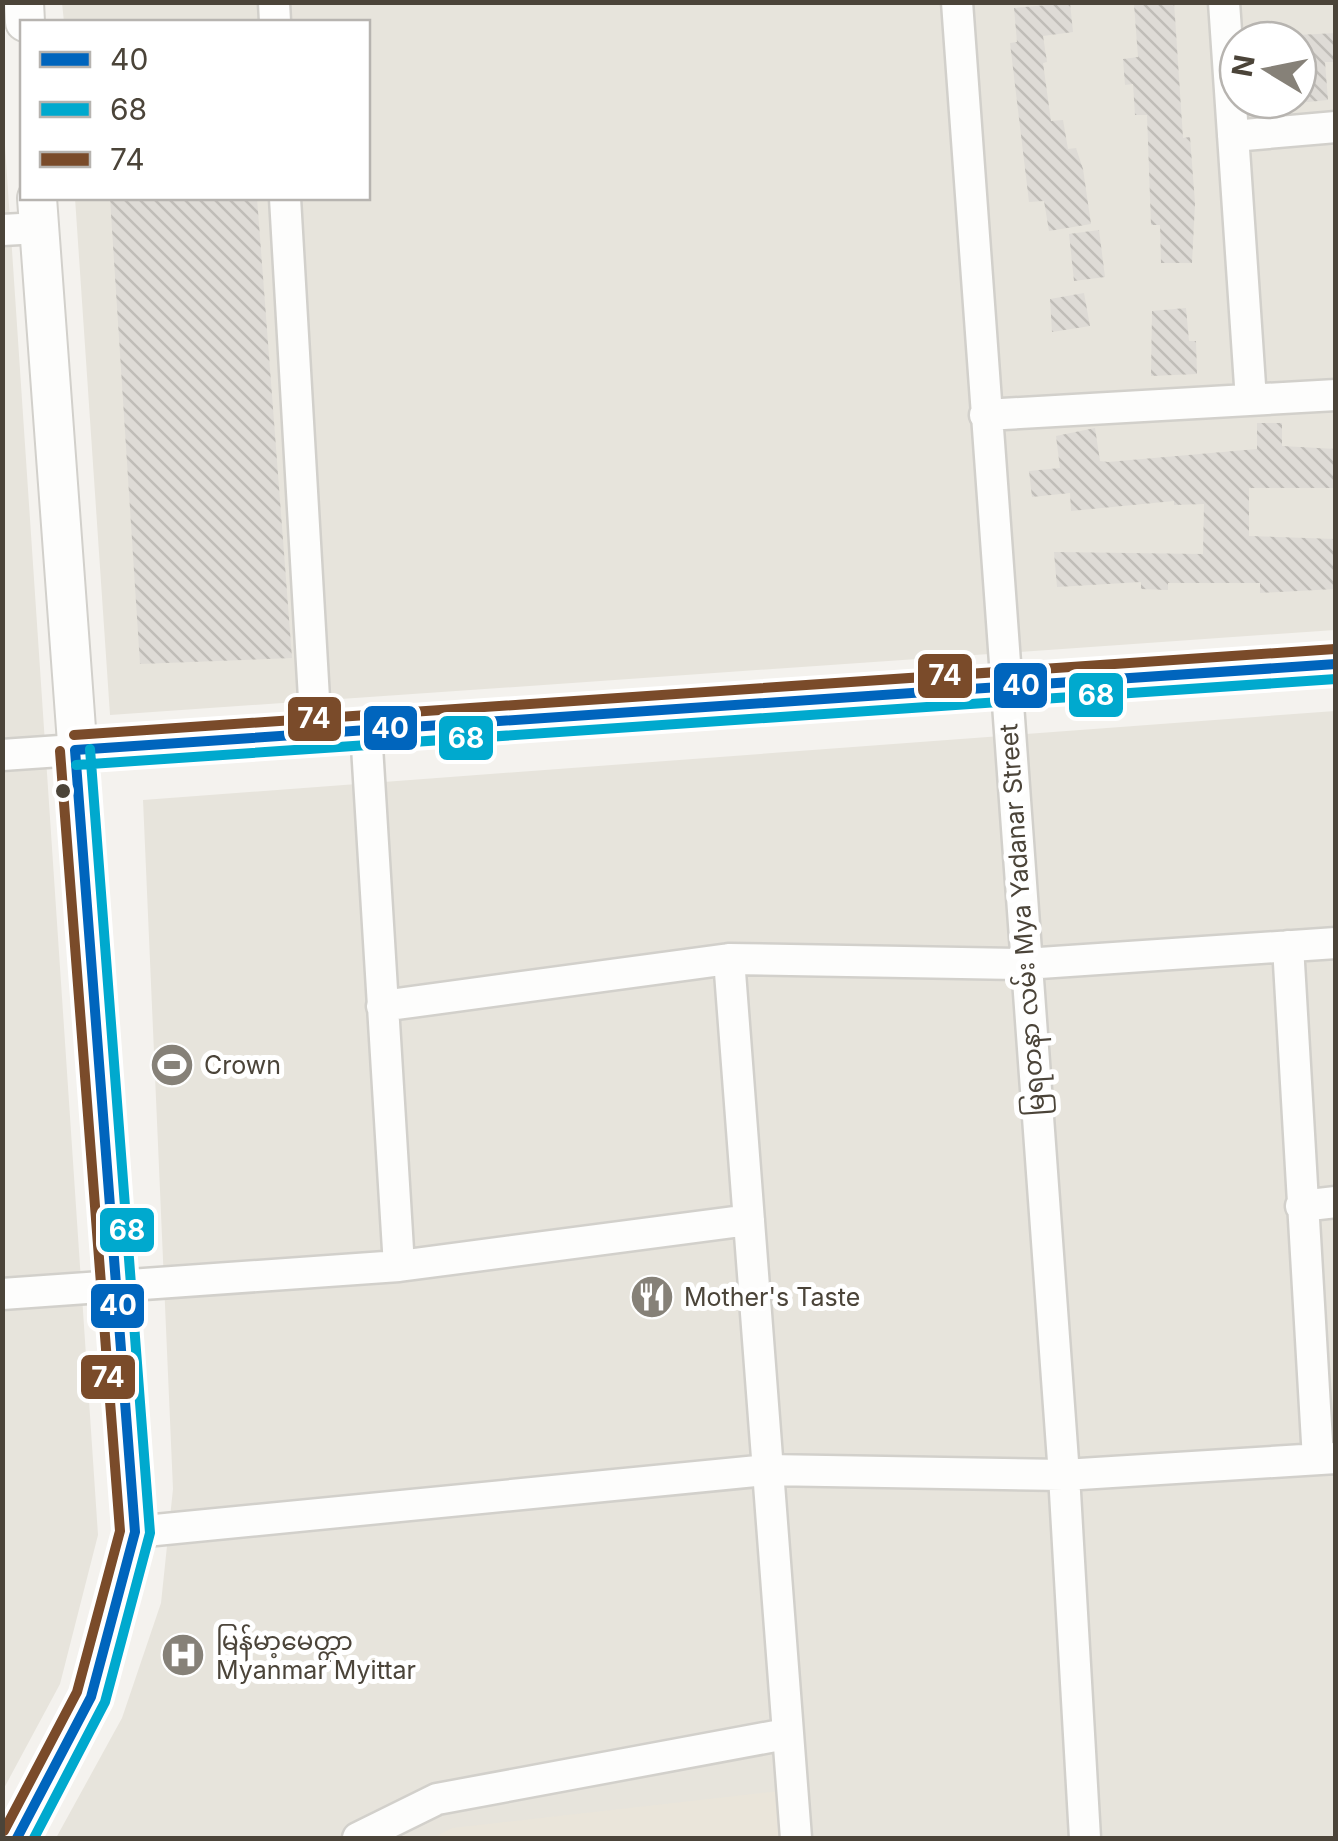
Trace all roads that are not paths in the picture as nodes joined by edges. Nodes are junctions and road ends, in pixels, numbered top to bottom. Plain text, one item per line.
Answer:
1 (957, 2) edge
2 (1224, 2) edge
3 (1336, 127) edge
4 (1233, 136) junction
5 (285, 200) edge
6 (26, 218) edge
7 (1336, 395) edge
8 (1251, 400) junction
9 (985, 415) junction
10 (1336, 664) edge
11 (1004, 686) junction
12 (366, 730) junction
13 (316, 733) junction
14 (75, 750) junction
15 (2, 755) edge
16 (1336, 943) edge
17 (1288, 946) junction
18 (729, 959) junction
19 (1026, 964) junction
20 (382, 1006) junction
21 (1336, 1202) edge
22 (1301, 1206) junction
23 (749, 1220) junction
24 (399, 1266) junction
25 (116, 1284) junction
26 (2, 1294) edge
27 (1327, 1459) edge
28 (767, 1470) junction
29 (1064, 1475) junction
30 (135, 1532) junction
31 (786, 1734) junction
32 (17, 1838) edge
33 (358, 1838) edge
34 (796, 1838) edge
35 (1085, 1838) edge

1 - 9 street, မြရတနာ လမ်း Mya Yadanar Street
2 - 4 street
3 - 4 street
4 - 8 street
5 - 13 street
6 - 14 street
7 - 8 street
8 - 9 street
9 - 11 street, မြရတနာ လမ်း Mya Yadanar Street
10 - 11 street
11 - 12 street
11 - 19 street, မြရတနာ လမ်း Mya Yadanar Street
12 - 13 street
12 - 20 street
13 - 14 street
14 - 15 street
14 - 25 street
16 - 17 street
17 - 19 street
17 - 22 street
18 - 19 street
18 - 20 street
18 - 23 street
19 - 29 street, မြရတနာ လမ်း Mya Yadanar Street
20 - 24 street
21 - 22 street
22 - 27 street
23 - 24 street
23 - 28 street
24 - 25 street
25 - 26 street
25 - 30 street
27 - 29 street
28 - 29 street
28 - 30 street
28 - 31 street
29 - 35 street, မြရတနာ လမ်း Mya Yadanar Street
30 - 32 street
31 - 33 street
31 - 34 street

